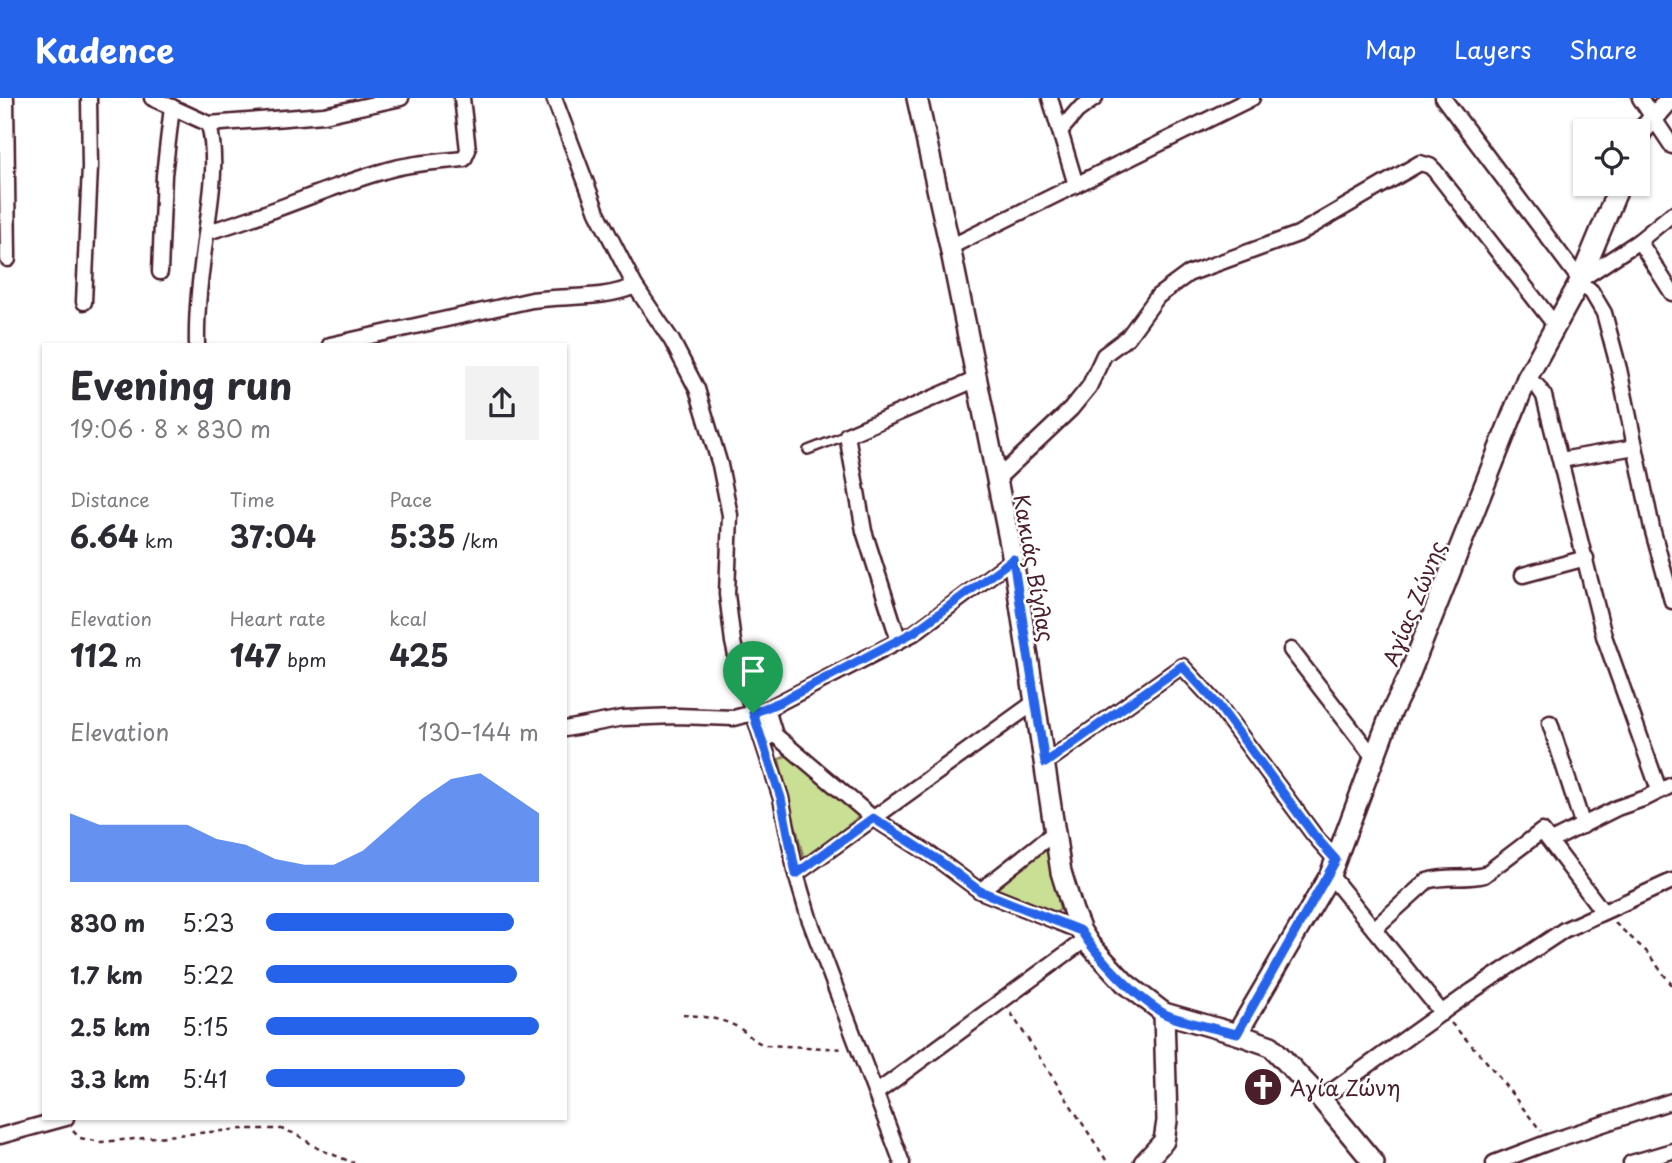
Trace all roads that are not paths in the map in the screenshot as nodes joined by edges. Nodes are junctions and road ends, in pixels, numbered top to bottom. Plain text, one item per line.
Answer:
1 (6, 98) edge
2 (89, 98) edge
3 (152, 98) edge
4 (401, 98) edge
5 (462, 98) edge
6 (554, 98) edge
7 (917, 98) edge
8 (1050, 98) edge
9 (1096, 98) edge
10 (1252, 98) edge
11 (1443, 98) edge
12 (1640, 98) edge
13 (1671, 98) edge
14 (172, 107) junction
15 (1653, 117) junction
16 (1650, 122) edge
17 (209, 124) junction
18 (1059, 131) junction
19 (1672, 146) edge
20 (1076, 185) junction
21 (1615, 196) edge
22 (1672, 214) edge
23 (206, 232) junction
24 (1639, 241) junction
25 (950, 247) junction
26 (8, 259) dead end
27 (160, 272) dead end
28 (1579, 282) junction
29 (635, 286) junction
30 (1672, 293) edge
31 (84, 302) dead end
32 (1555, 325) junction
33 (197, 343) edge
34 (339, 343) edge
35 (1527, 378) junction
36 (977, 379) junction
37 (847, 435) junction
38 (1634, 447) junction
39 (808, 450) dead end
40 (1561, 460) junction
41 (996, 480) junction
42 (1586, 558) junction
43 (1013, 559) junction
44 (1523, 575) dead end
45 (1672, 601) edge
46 (899, 640) junction
47 (1291, 650) dead end
48 (1035, 702) junction
49 (760, 711) junction
50 (1550, 723) dead end
51 (567, 729) edge
52 (768, 737) junction
53 (1376, 759) junction
54 (1045, 763) junction
55 (1666, 787) edge
56 (873, 818) junction
57 (1583, 826) junction
58 (1055, 832) junction
59 (1551, 841) junction
60 (1333, 867) junction
61 (796, 874) junction
62 (1672, 881) edge
63 (980, 891) junction
64 (1603, 912) junction
65 (1374, 929) junction
66 (1084, 935) junction
67 (1164, 1013) junction
68 (1442, 1013) junction
69 (1237, 1034) junction
70 (876, 1093) junction
71 (1321, 1099) junction
72 (1672, 1101) edge
73 (62, 1120) edge
74 (0, 1136) edge
75 (1672, 1151) edge
76 (902, 1163) edge
77 (1144, 1163) edge
78 (1374, 1163) edge
79 (1494, 1163) edge
80 (1631, 1163) edge

1 - 26 street
2 - 31 street
3 - 14 street
4 - 17 street
5 - 23 street
6 - 29 street
7 - 25 street, Κακιάς Βίγλας
8 - 18 street
9 - 18 street
10 - 20 street
11 - 28 street
12 - 15 street
13 - 15 street
14 - 17 street
14 - 27 street
15 - 16 street
15 - 19 street
17 - 23 street
18 - 20 street
20 - 25 street
21 - 28 street, Αγίας Ζώνης
22 - 24 street
23 - 33 street
24 - 28 street
24 - 30 street
25 - 36 street, Κακιάς Βίγλας
28 - 32 street, Αγίας Ζώνης
28 - 38 street
29 - 34 street
29 - 49 street
32 - 35 street, Αγίας Ζώνης
32 - 41 street
35 - 40 street
35 - 53 street, Αγίας Ζώνης
36 - 37 street
36 - 41 street, Κακιάς Βίγλας
37 - 39 lane
37 - 46 street
38 - 40 street
38 - 45 street
40 - 42 street
41 - 43 street, Κακιάς Βίγλας
42 - 44 street
42 - 55 street
43 - 46 street
43 - 48 street, Κακιάς Βίγλας
46 - 49 street
47 - 53 street
48 - 54 street, Κακιάς Βίγλας
48 - 56 street
49 - 51 street
49 - 52 street
50 - 57 street
52 - 56 street
52 - 61 street
53 - 60 street, Αγίας Ζώνης
54 - 58 street, Κακιάς Βίγλας
54 - 60 street
55 - 57 street
56 - 61 street
56 - 63 street
57 - 59 street
58 - 63 street
58 - 66 street, Κακιάς Βίγλας
59 - 64 street
59 - 65 street
60 - 65 street
60 - 69 street, Αγίας Ζώνης
61 - 70 street
62 - 64 street
63 - 66 street
64 - 68 street
65 - 68 street
66 - 67 street, Κακιάς Βίγλας
66 - 70 street
67 - 69 street
67 - 77 street
68 - 71 street
69 - 71 street
70 - 76 street
71 - 78 street
72 - 79 street
73 - 74 street
75 - 80 street

